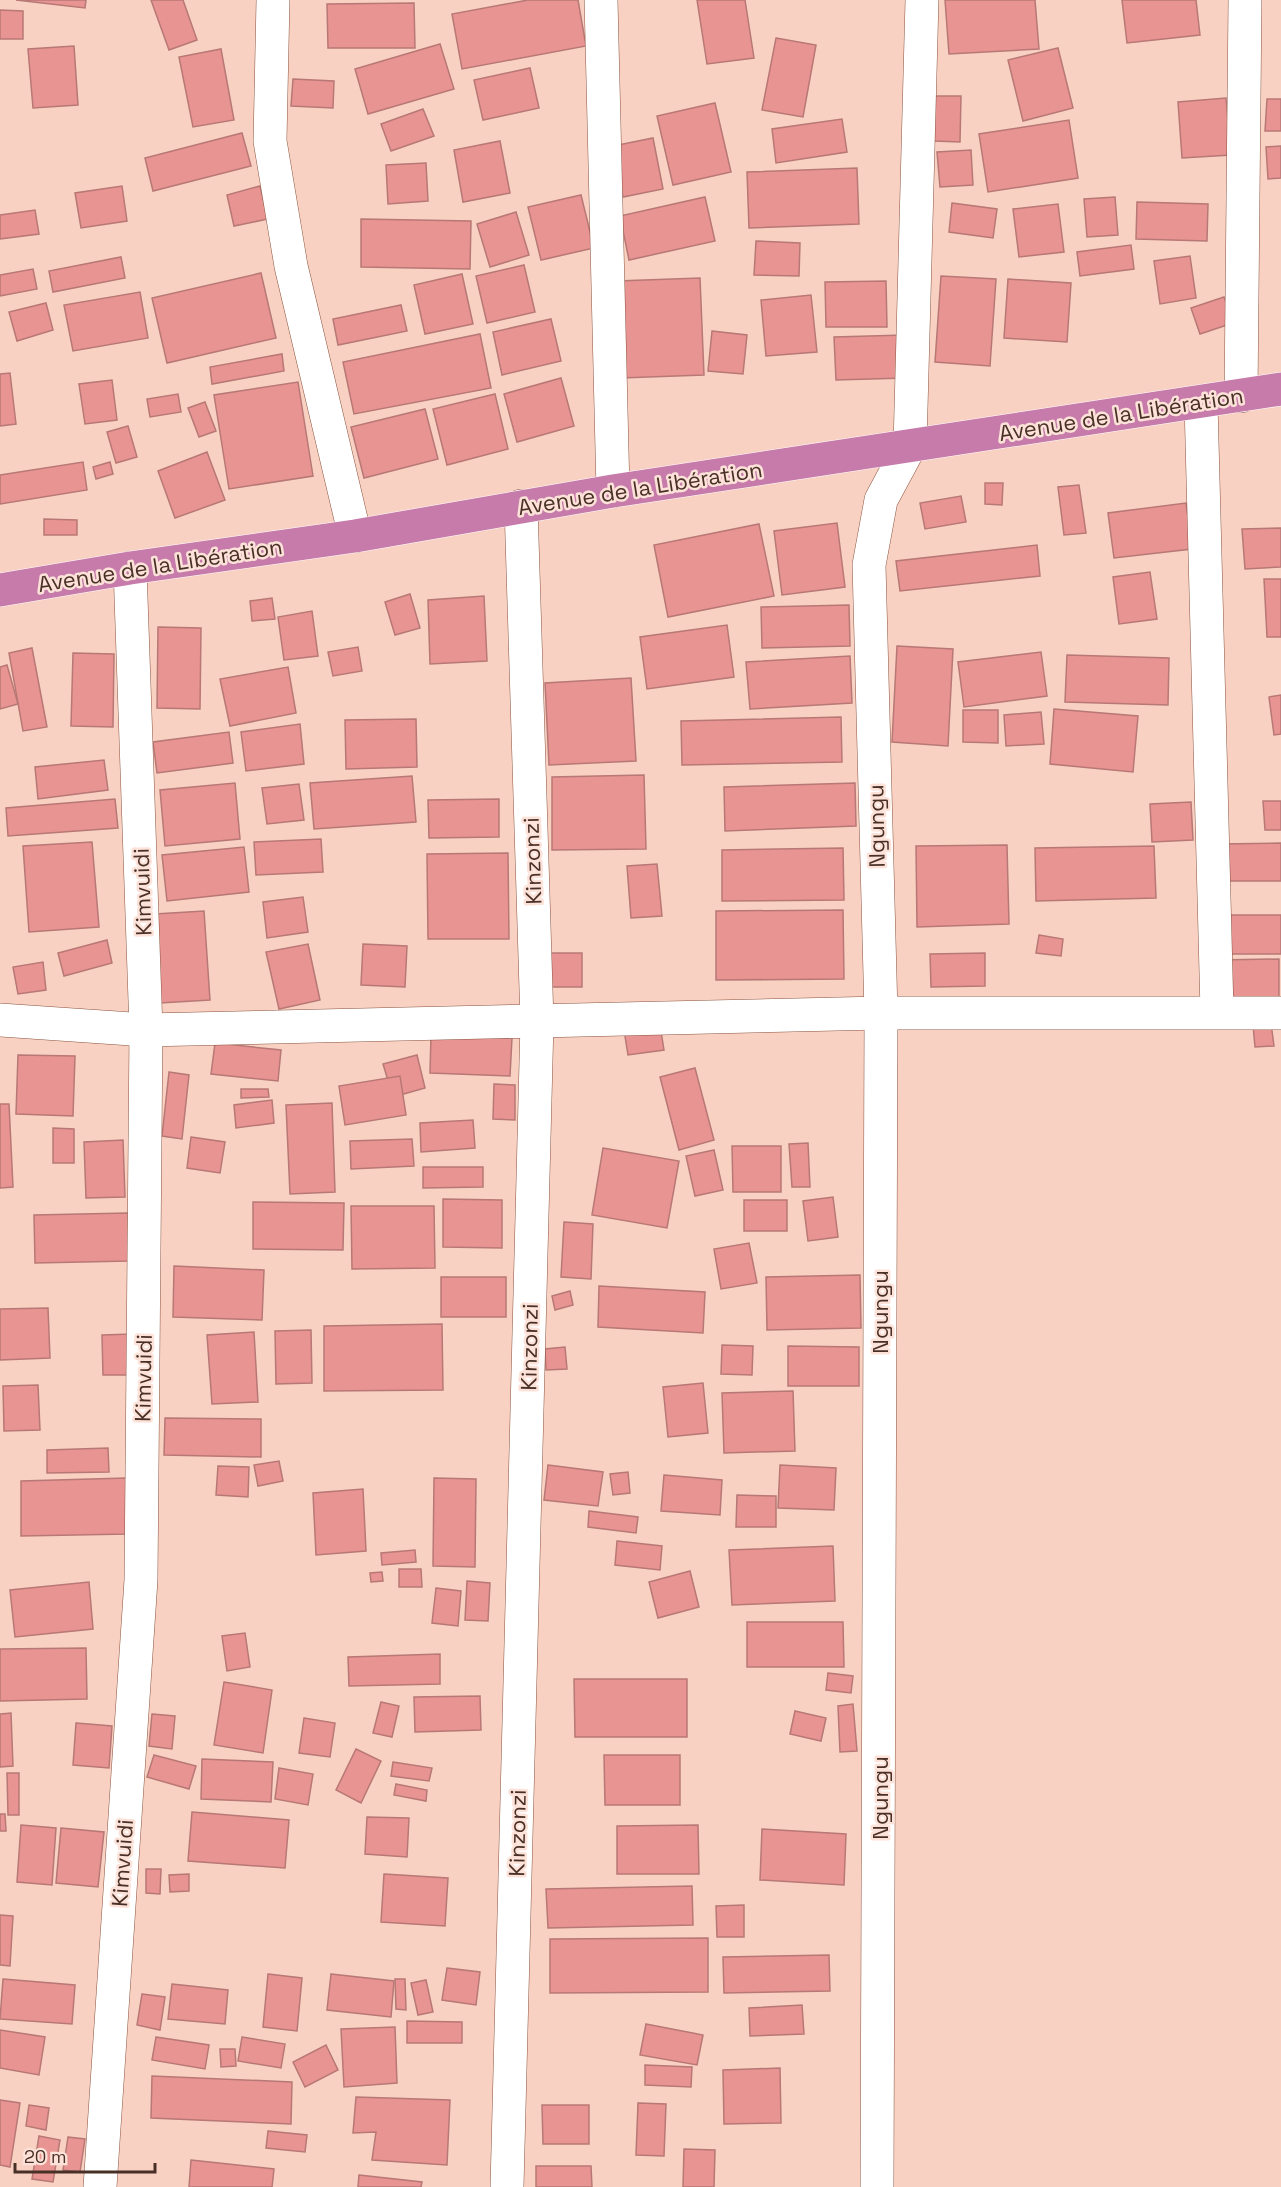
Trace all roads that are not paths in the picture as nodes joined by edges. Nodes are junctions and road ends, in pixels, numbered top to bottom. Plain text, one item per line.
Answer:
1 (273, 0) edge
2 (601, 0) edge
3 (922, 0) edge
4 (1245, 0) edge
5 (1281, 389) edge
6 (1241, 396) junction
7 (1201, 403) junction
8 (910, 446) junction
9 (613, 491) junction
10 (521, 506) junction
11 (355, 536) junction
12 (130, 568) junction
13 (0, 590) edge
14 (1217, 1011) junction
15 (880, 1013) junction
16 (1281, 1013) edge
17 (0, 1020) edge
18 (537, 1022) junction
19 (146, 1030) junction
20 (100, 2187) edge
21 (507, 2187) edge
22 (878, 2187) edge

1 - 11 street
2 - 9 street
3 - 8 street
4 - 6 street
5 - 6 highway, Avenue de la Libération
6 - 7 highway, Avenue de la Libération
7 - 8 highway, Avenue de la Libération
7 - 14 street
8 - 9 highway, Avenue de la Libération
8 - 15 street, Ngungu
9 - 10 highway, Avenue de la Libération
10 - 11 highway, Avenue de la Libération
10 - 18 street, Kinzonzi
11 - 12 highway, Avenue de la Libération
12 - 13 highway, Avenue de la Libération
12 - 19 street, Kimvuidi
14 - 15 street
14 - 16 street
15 - 18 street
15 - 22 street, Ngungu
17 - 19 street
18 - 19 street
18 - 21 street, Kinzonzi
19 - 20 street, Kimvuidi

